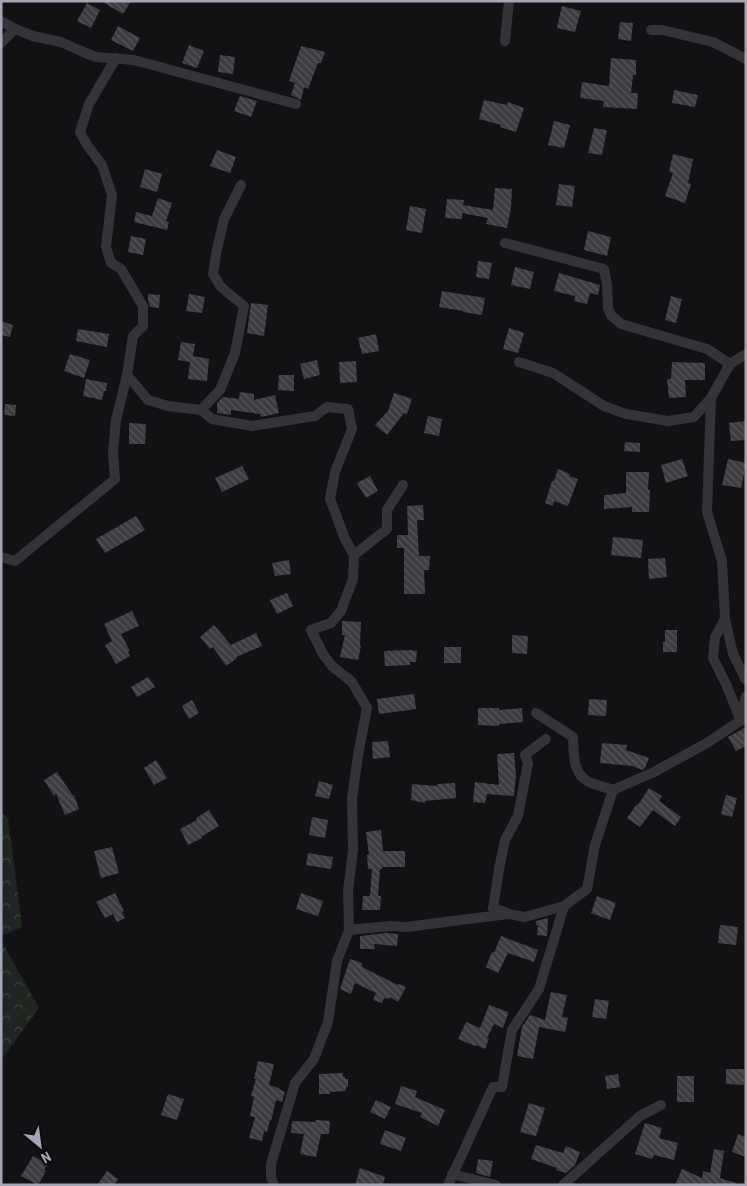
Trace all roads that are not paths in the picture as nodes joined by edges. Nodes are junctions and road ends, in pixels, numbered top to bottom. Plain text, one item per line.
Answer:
1 (509, 1) edge
2 (1, 21) edge
3 (16, 29) junction
4 (651, 30) dead end
5 (505, 41) dead end
6 (1, 43) edge
7 (116, 58) junction
8 (746, 59) edge
9 (296, 104) dead end
10 (241, 185) dead end
11 (505, 243) dead end
12 (746, 354) edge
13 (519, 362) dead end
14 (730, 364) junction
15 (127, 375) junction
16 (710, 398) junction
17 (201, 410) junction
18 (403, 485) dead end
19 (354, 555) junction
20 (1, 557) edge
21 (725, 619) junction
22 (746, 680) edge
23 (746, 696) edge
24 (536, 714) dead end
25 (743, 719) edge
26 (546, 739) dead end
27 (613, 790) junction
28 (564, 906) junction
29 (508, 914) junction
30 (349, 930) junction
31 (661, 1105) dead end
32 (452, 1174) junction
33 (274, 1185) edge
34 (448, 1185) edge
35 (496, 1185) edge
36 (563, 1185) edge

1 - 5 street
2 - 3 street
3 - 6 street
3 - 7 street
4 - 8 street
7 - 9 street
7 - 15 street
10 - 17 street
11 - 14 street
12 - 14 street
13 - 16 street
14 - 16 street
15 - 17 street
15 - 20 street
16 - 21 street
17 - 19 street
18 - 19 street
19 - 30 street
21 - 22 street
21 - 25 street
23 - 25 street
24 - 27 street
25 - 27 street
26 - 29 street
27 - 28 street
28 - 29 street
28 - 32 street
29 - 30 street
30 - 33 street
31 - 36 street
32 - 34 street
32 - 35 street

